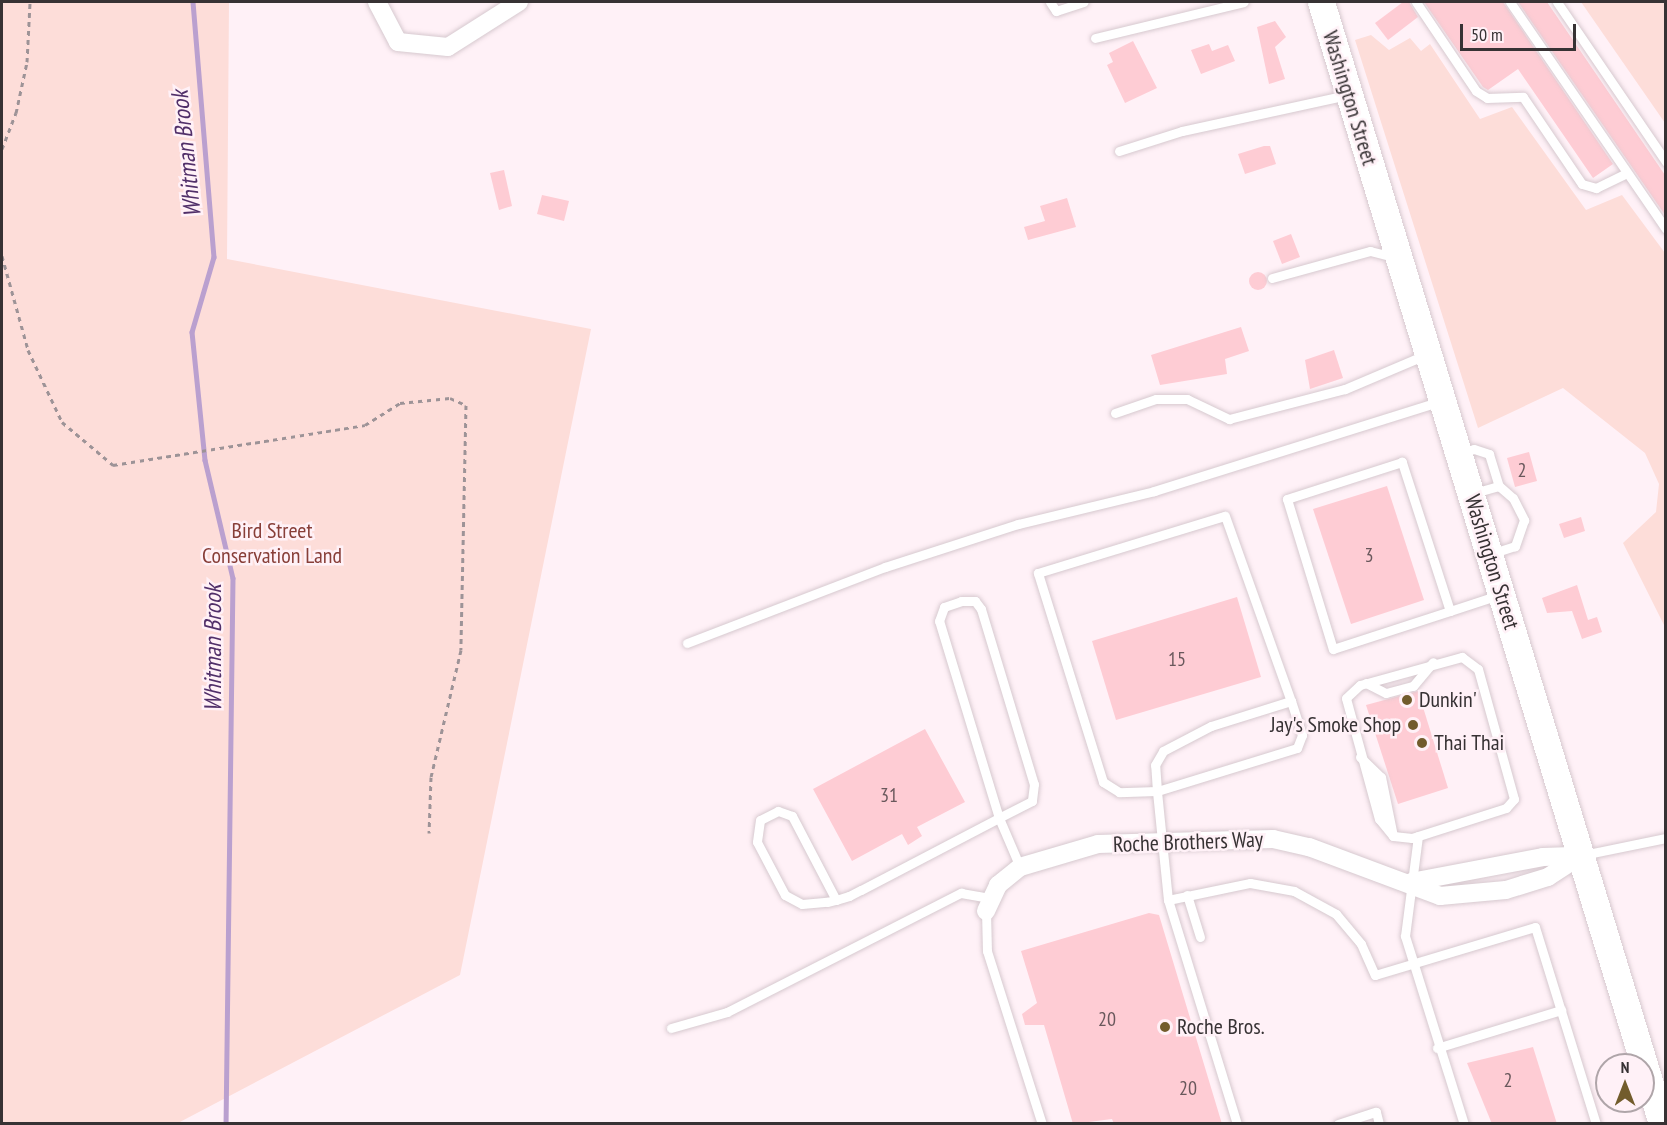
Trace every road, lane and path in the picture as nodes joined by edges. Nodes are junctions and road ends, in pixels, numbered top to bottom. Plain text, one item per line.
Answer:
1 (30, 2) edge
2 (377, 2) edge
3 (519, 2) edge
4 (1050, 2) edge
5 (1084, 2) edge
6 (1244, 2) edge
7 (1321, 2) edge
8 (1416, 2) edge
9 (1510, 2) edge
10 (1557, 2) edge
11 (1095, 38) dead end
12 (1349, 95) junction
13 (2, 149) edge
14 (1119, 151) dead end
15 (1665, 162) edge
16 (1627, 172) junction
17 (1665, 230) edge
18 (2, 256) edge
19 (1399, 258) junction
20 (1272, 278) dead end
21 (1429, 354) junction
22 (1443, 400) junction
23 (1115, 413) dead end
24 (1459, 453) junction
25 (1499, 486) junction
26 (1471, 494) junction
27 (1490, 554) junction
28 (1501, 594) junction
29 (1450, 611) junction
30 (687, 643) dead end
31 (1433, 662) junction
32 (1366, 683) junction
33 (1291, 701) junction
34 (1360, 758) junction
35 (1157, 791) junction
36 (999, 818) junction
37 (429, 833) dead end
38 (1393, 836) junction
39 (1418, 836) junction
40 (1665, 838) edge
41 (1161, 840) junction
42 (1580, 856) junction
43 (1020, 867) junction
44 (1411, 882) junction
45 (1187, 895) junction
46 (836, 900) junction
47 (1168, 900) junction
48 (988, 904) junction
49 (1200, 937) dead end
50 (1412, 964) junction
51 (1561, 1010) junction
52 (670, 1029) dead end
53 (1437, 1048) junction
54 (1042, 1124) edge
55 (1237, 1124) edge
56 (1338, 1124) edge
57 (1379, 1124) edge
58 (1464, 1124) edge
59 (1596, 1124) edge
60 (1662, 1124) edge

1 - 13 path
2 - 3 street
4 - 5 lane
6 - 11 lane
7 - 12 main road, Washington Street
8 - 16 lane
9 - 16 lane
10 - 15 lane
12 - 14 lane
12 - 19 main road, Washington Street
16 - 17 lane
18 - 37 path
19 - 20 lane
19 - 21 main road, Washington Street
21 - 22 main road, Washington Street
21 - 23 lane
22 - 24 main road, Washington Street
22 - 30 lane
24 - 25 lane
24 - 26 main road, Washington Street
25 - 26 lane
25 - 27 lane
26 - 27 main road, Washington Street
27 - 28 main road, Washington Street
28 - 29 lane
28 - 42 main road, Washington Street
29 - 29 lane
31 - 32 lane
31 - 32 lane
31 - 39 lane
32 - 34 lane
33 - 35 lane
33 - 35 lane
33 - 35 lane
34 - 38 lane
34 - 38 lane
35 - 41 lane
36 - 36 lane
36 - 43 lane
36 - 46 lane
38 - 39 lane
39 - 44 lane
40 - 42 lane
41 - 43 street, Roche Brothers Way
41 - 44 street, Roche Brothers Way
41 - 47 lane
42 - 44 street, Roche Brothers Way
42 - 60 main road, Washington Street
43 - 48 street, Roche Brothers Way
44 - 50 lane
45 - 47 lane
45 - 49 lane
45 - 50 lane
46 - 46 lane
47 - 55 lane
48 - 52 lane
48 - 54 lane
50 - 51 lane
50 - 53 lane
51 - 53 lane
51 - 59 lane
53 - 58 lane
56 - 57 lane

